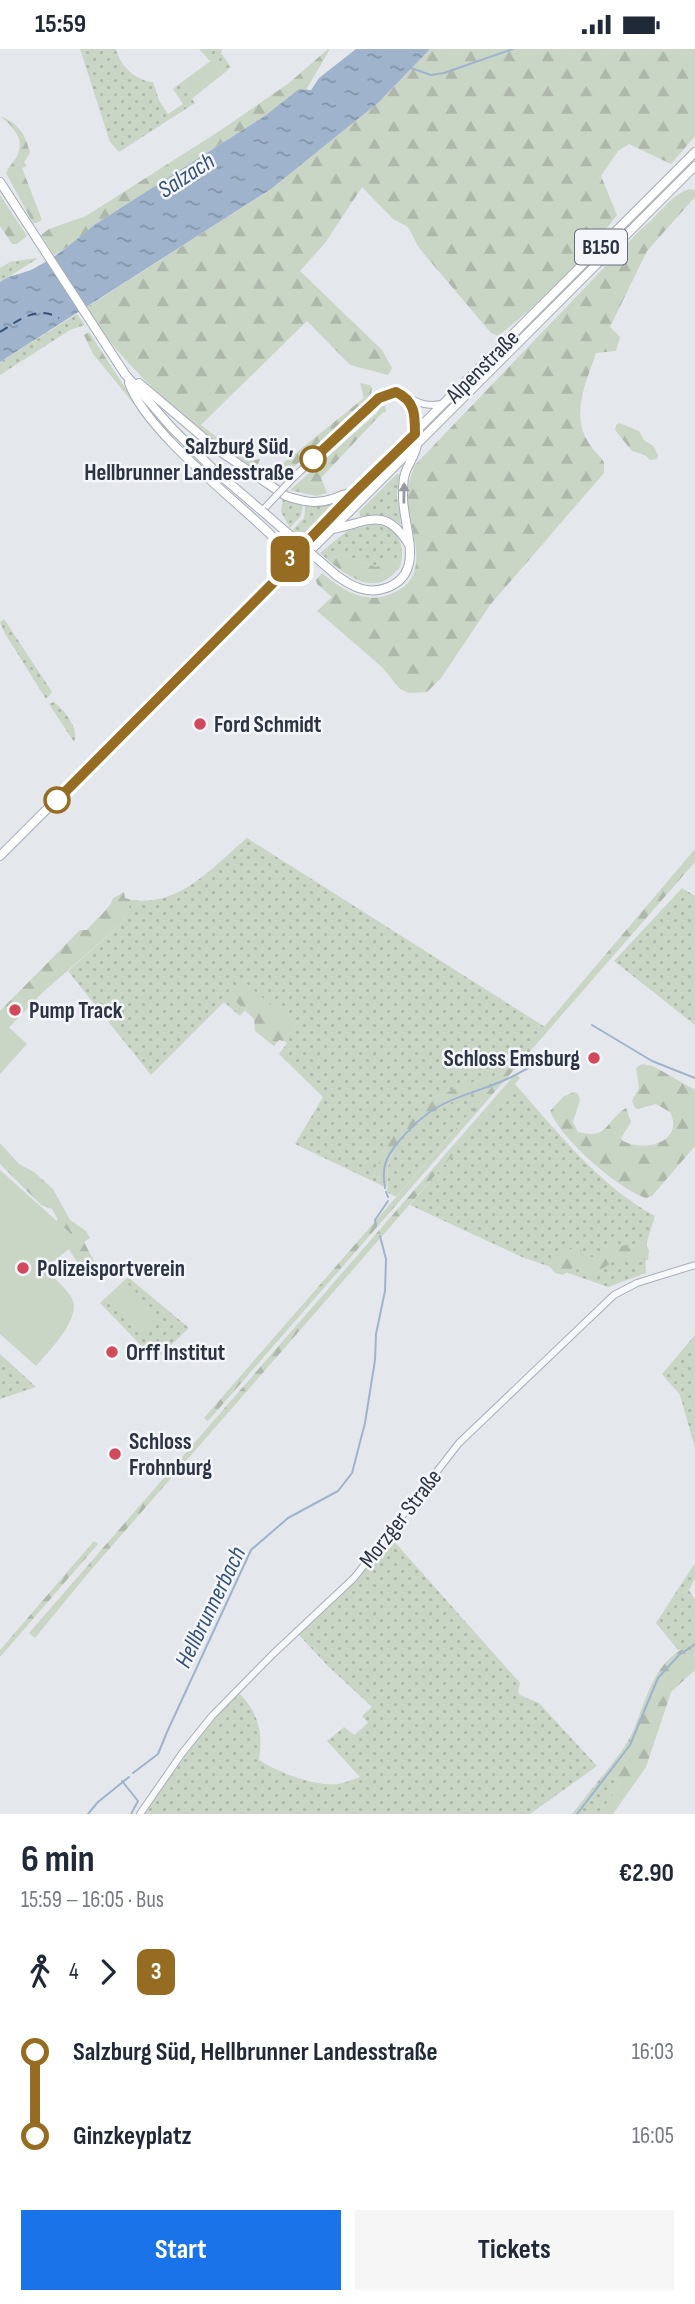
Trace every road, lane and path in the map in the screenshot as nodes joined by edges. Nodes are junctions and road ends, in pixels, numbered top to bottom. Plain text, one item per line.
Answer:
1 (695, 152) edge
2 (695, 166) edge
3 (0, 182) edge
4 (125, 374) junction
5 (410, 401) junction
6 (443, 404) junction
7 (415, 434) junction
8 (417, 444) junction
9 (354, 493) junction
10 (262, 511) junction
11 (332, 529) junction
12 (410, 545) junction
13 (286, 563) junction
14 (274, 582) junction
15 (0, 856) edge
16 (695, 1265) edge
17 (139, 1814) edge

1 - 6 main road, Alpenstraße / B150
2 - 8 main road, Alpenstraße / B150
3 - 4 main road
4 - 9 main road
4 - 10 main road
4 - 13 main road
5 - 6 street
5 - 7 street
5 - 10 street, bridge
6 - 7 main road, Alpenstraße / B150
7 - 9 main road, Alpenstraße / B150
8 - 11 main road, Alpenstraße / B150
12 -> 8 main road
9 - 13 main road, Alpenstraße / B150
10 - 12 main road, bridge
11 - 12 main road
11 - 14 main road, Alpenstraße / B150
13 - 14 main road, Alpenstraße / B150
14 - 15 main road, Alpenstraße / B150
16 - 17 street, Morzger Straße

